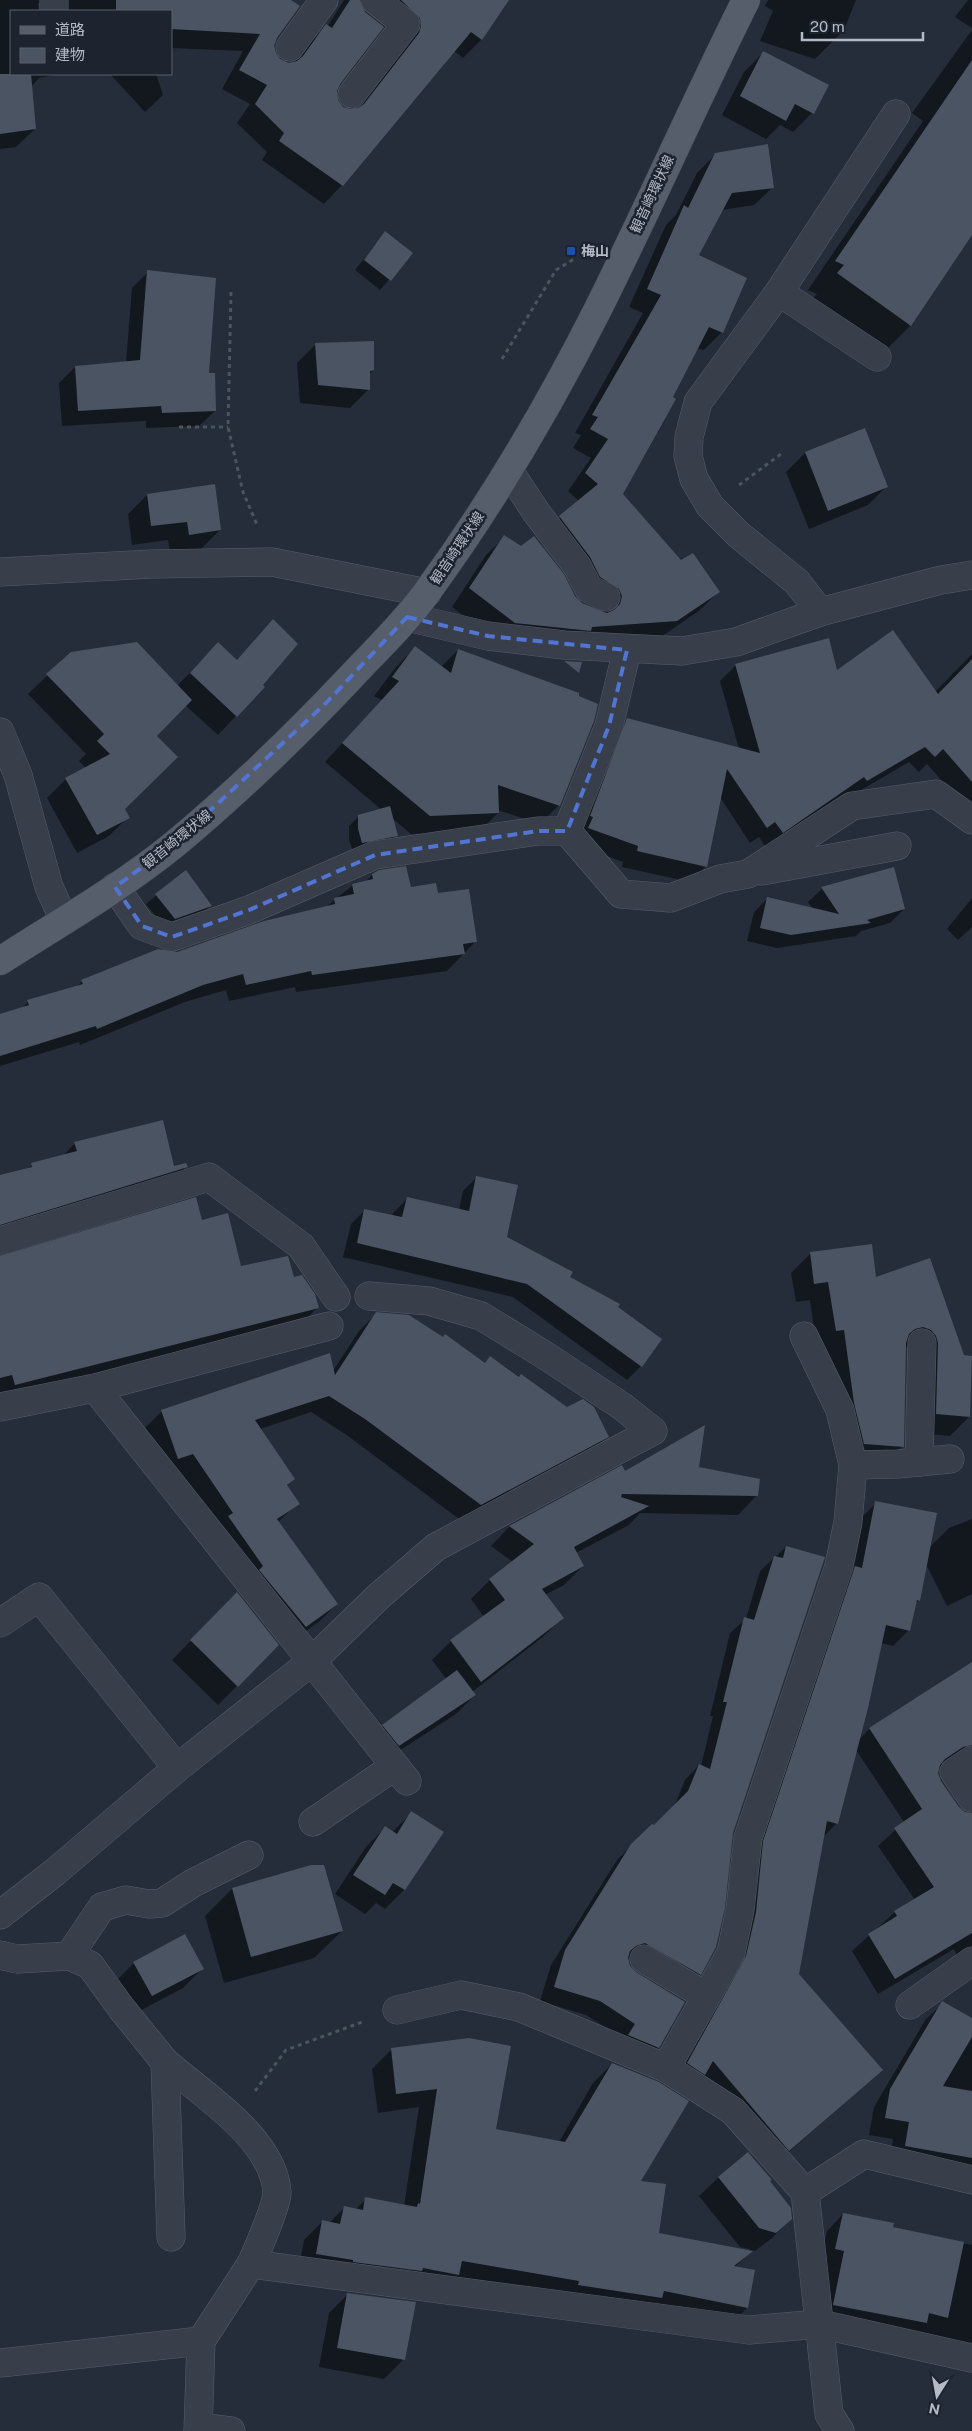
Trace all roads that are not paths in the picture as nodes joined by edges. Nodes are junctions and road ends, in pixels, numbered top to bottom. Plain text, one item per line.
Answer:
1 (324, 0) edge
2 (375, 0) edge
3 (746, 0) edge
4 (290, 47) dead end
5 (352, 94) dead end
6 (896, 114) dead end
7 (779, 292) junction
8 (877, 358) dead end
9 (509, 471) junction
10 (0, 572) edge
11 (972, 575) edge
12 (427, 593) junction
13 (606, 597) dead end
14 (820, 612) junction
15 (407, 617) junction
16 (626, 650) junction
17 (0, 732) edge
18 (972, 820) edge
19 (567, 831) junction
20 (897, 846) dead end
21 (748, 874) junction
22 (115, 887) junction
23 (64, 920) junction
24 (0, 961) edge
25 (0, 1241) edge
26 (369, 1296) dead end
27 (336, 1297) dead end
28 (329, 1326) dead end
29 (804, 1336) dead end
30 (922, 1343) dead end
31 (94, 1388) junction
32 (0, 1407) edge
33 (950, 1459) dead end
34 (919, 1462) junction
35 (853, 1465) junction
36 (0, 1623) edge
37 (311, 1662) junction
38 (972, 1760) edge
39 (177, 1768) junction
40 (972, 1798) edge
41 (313, 1822) dead end
42 (249, 1855) dead end
43 (0, 1915) edge
44 (0, 1955) edge
45 (69, 1956) junction
46 (644, 1960) dead end
47 (972, 1961) edge
48 (706, 1996) junction
49 (910, 2005) dead end
50 (396, 2010) road end
51 (165, 2062) junction
52 (666, 2068) junction
53 (972, 2180) edge
54 (806, 2192) junction
55 (171, 2237) dead end
56 (251, 2264) junction
57 (820, 2324) junction
58 (201, 2341) junction
59 (972, 2358) edge
60 (0, 2363) edge
61 (198, 2429) edge
62 (231, 2431) edge
63 (840, 2431) edge

1 - 4 street
2 - 5 street
3 - 9 main road, 観音崎環状線
6 - 7 street
7 - 8 street
7 - 14 street
9 - 12 main road, 観音崎環状線
9 - 13 street
10 - 12 street
11 - 14 street
12 - 15 main road, 観音崎環状線
14 - 16 street
15 - 16 street
15 - 22 main road, 観音崎環状線
16 - 19 street
17 - 23 street
18 - 21 street
19 - 21 street
19 - 22 street
20 - 21 street
22 - 23 main road, 観音崎環状線
23 - 24 main road, 観音崎環状線
25 - 27 street
26 - 37 street
28 - 31 street
29 - 35 street
30 - 34 street
31 - 32 street
31 - 37 street
33 - 34 street
34 - 35 street
35 - 48 street
36 - 39 street
37 - 39 street
37 - 41 street
38 - 40 street
39 - 43 street
42 - 45 street
44 - 45 street
45 - 51 street
46 - 48 street
47 - 49 street
48 - 52 street
50 - 52 street
51 - 55 street
51 - 56 street
52 - 54 street
53 - 54 street
54 - 57 street
56 - 57 street
56 - 58 street
57 - 59 street
57 - 63 street
58 - 60 street
58 - 61 street
61 - 62 street

